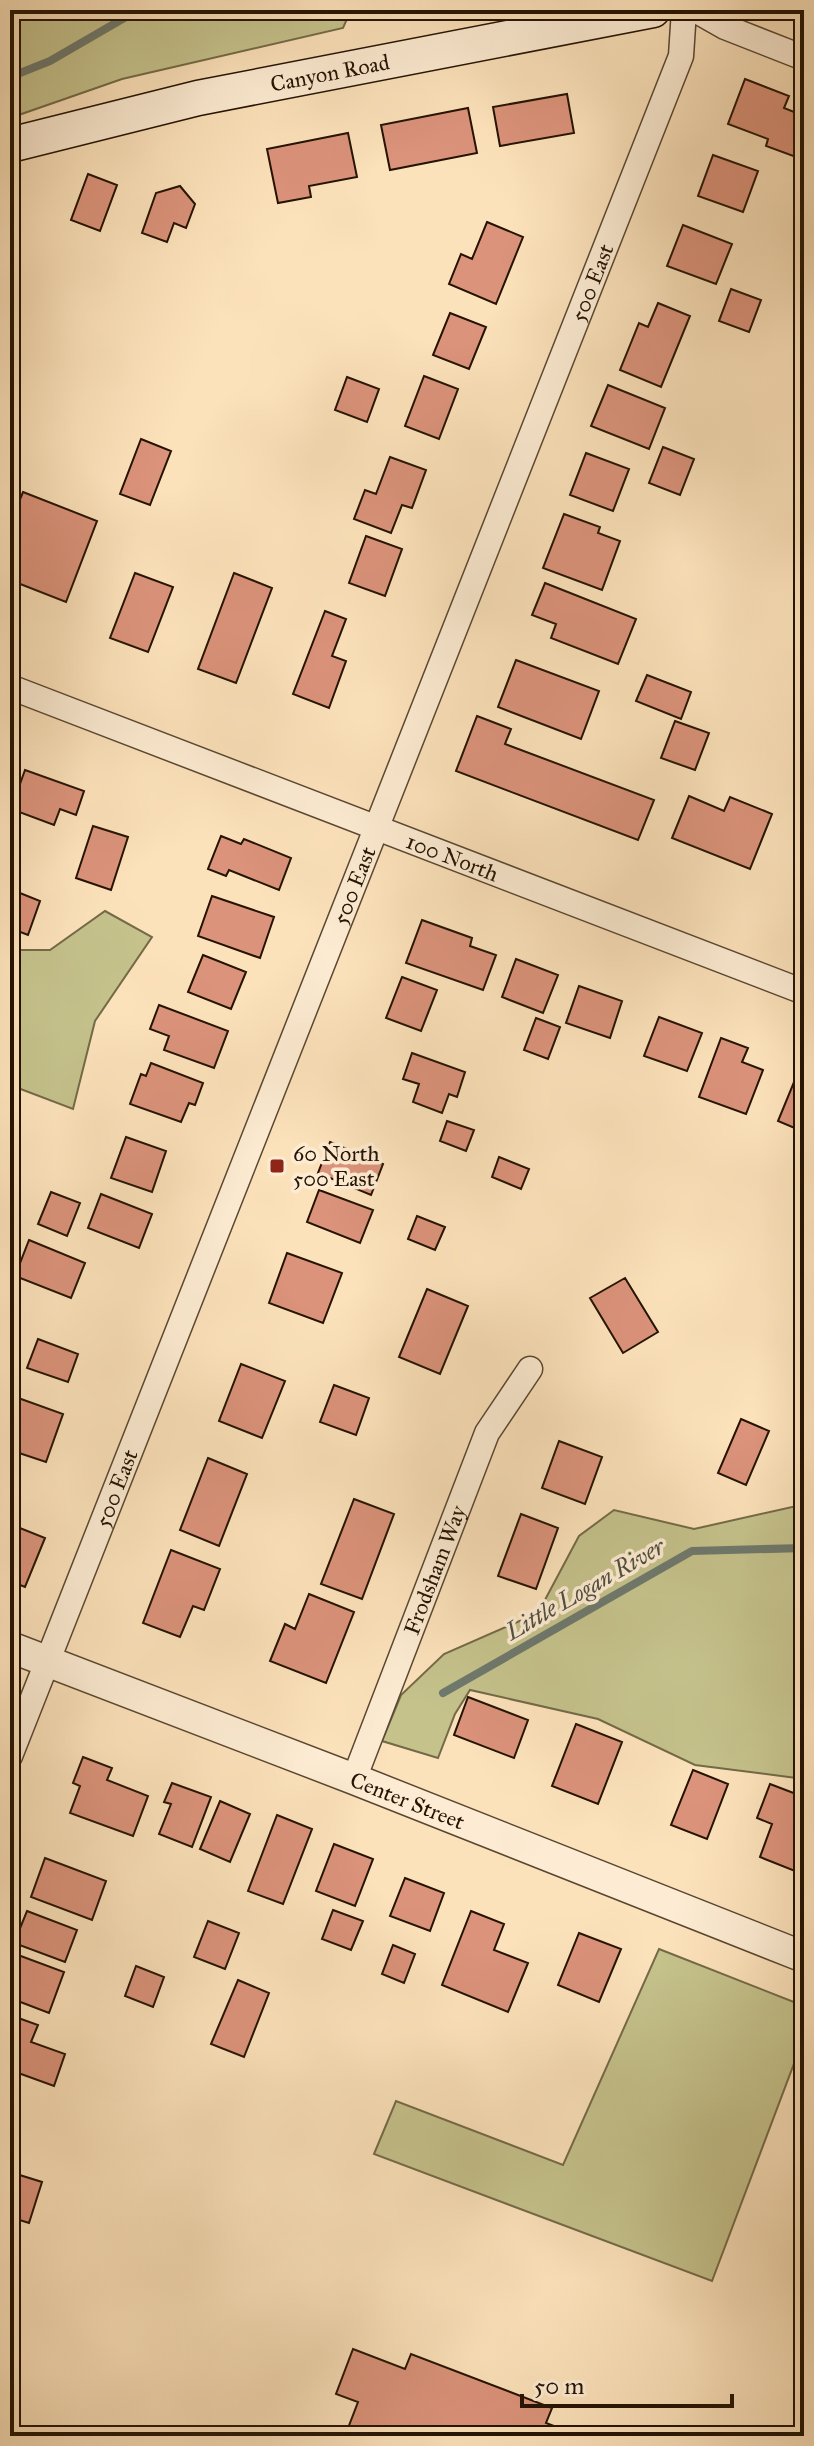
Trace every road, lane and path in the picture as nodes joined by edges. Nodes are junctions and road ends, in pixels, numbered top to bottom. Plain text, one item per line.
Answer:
1 (653, 10) edge
2 (684, 10) edge
3 (695, 10) edge
4 (804, 58) edge
5 (10, 145) edge
6 (10, 687) edge
7 (378, 827) junction
8 (804, 992) edge
9 (530, 1369) dead end
10 (10, 1647) edge
11 (46, 1662) junction
12 (10, 1756) edge
13 (354, 1779) junction
14 (804, 1957) edge

1 - 5 main road, Canyon Road
2 - 7 street, 500 East
3 - 4 street
6 - 7 street, 100 North
7 - 8 street, 100 North
7 - 11 street, 500 East
9 - 13 street, Frodsham Way
10 - 11 street, Center Street
11 - 12 street, 500 East
11 - 13 street, Center Street
13 - 14 street, Center Street

